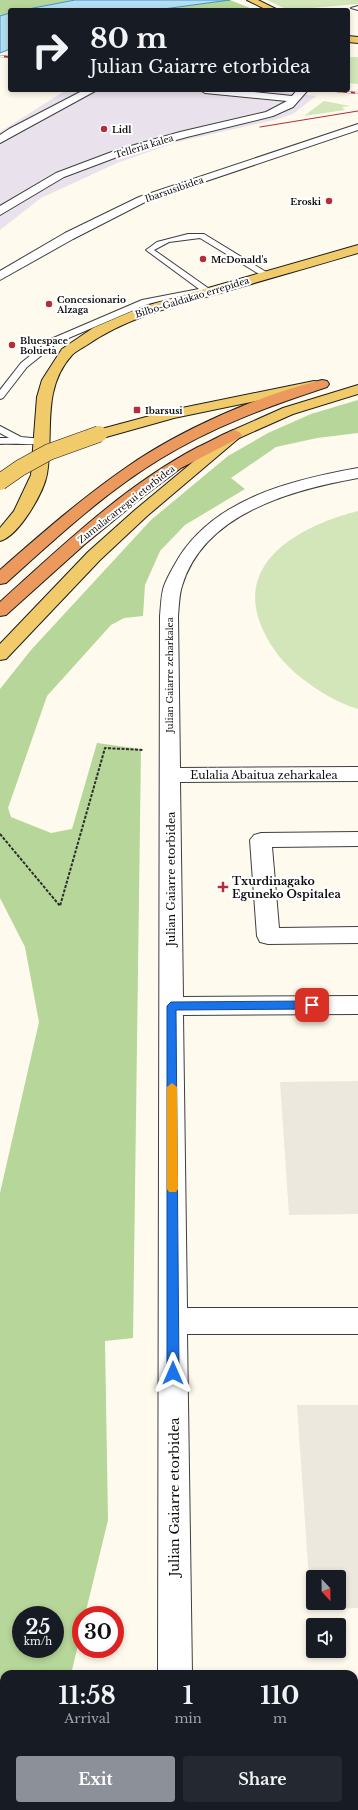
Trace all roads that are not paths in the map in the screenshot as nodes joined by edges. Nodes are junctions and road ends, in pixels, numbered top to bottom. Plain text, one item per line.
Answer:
1 (251, 0) edge
2 (269, 8) edge
3 (88, 92) edge
4 (225, 92) edge
5 (300, 92) edge
6 (294, 99) junction
7 (358, 127) edge
8 (0, 140) edge
9 (0, 211) edge
10 (358, 249) edge
11 (267, 275) junction
12 (0, 276) edge
13 (222, 288) junction
14 (206, 290) junction
15 (356, 380) edge
16 (328, 382) joint
17 (0, 396) edge
18 (0, 429) edge
19 (234, 435) junction
20 (19, 440) junction
21 (0, 441) edge
22 (42, 442) junction
23 (358, 473) edge
24 (0, 482) edge
25 (0, 536) edge
26 (0, 579) edge
27 (0, 611) edge
28 (0, 655) edge
29 (170, 764) junction
30 (358, 774) edge
31 (358, 839) edge
32 (358, 935) edge
33 (358, 1005) edge
34 (171, 1006) junction
35 (173, 1321) junction
36 (358, 1321) edge
37 (175, 1670) edge

1 - 2 main road
3 - 8 street
4 - 6 street
5 - 6 street, Telleria kalea
6 - 9 street, Telleria kalea
7 - 12 street, Ibarsusibidea
10 - 11 main road, Bilbo-Galdakao errepidea
11 - 13 main road, Bilbo-Galdakao errepidea
11 - 14 lane
13 - 14 lane
13 - 22 main road, Bilbo-Galdakao errepidea
14 - 17 lane
15 - 19 main road, Zumalacarregui etorbidea
16 - 24 main road, bridge
16 - 26 highway, Zumalacarregui etorbidea
18 - 20 lane
19 - 27 highway, Zumalacarregui etorbidea
19 - 28 main road
20 - 21 lane
20 - 22 lane
22 - 25 main road, Bilbo-Galdakao errepidea
23 - 29 street, Julian Gaiarre zeharkalea
29 - 30 street, Eulalia Abaitua zeharkalea
29 - 34 street, Julian Gaiarre etorbidea
31 - 32 street
33 - 34 street
34 - 35 street, Julian Gaiarre etorbidea
35 - 36 street
35 - 37 street, Julian Gaiarre etorbidea

